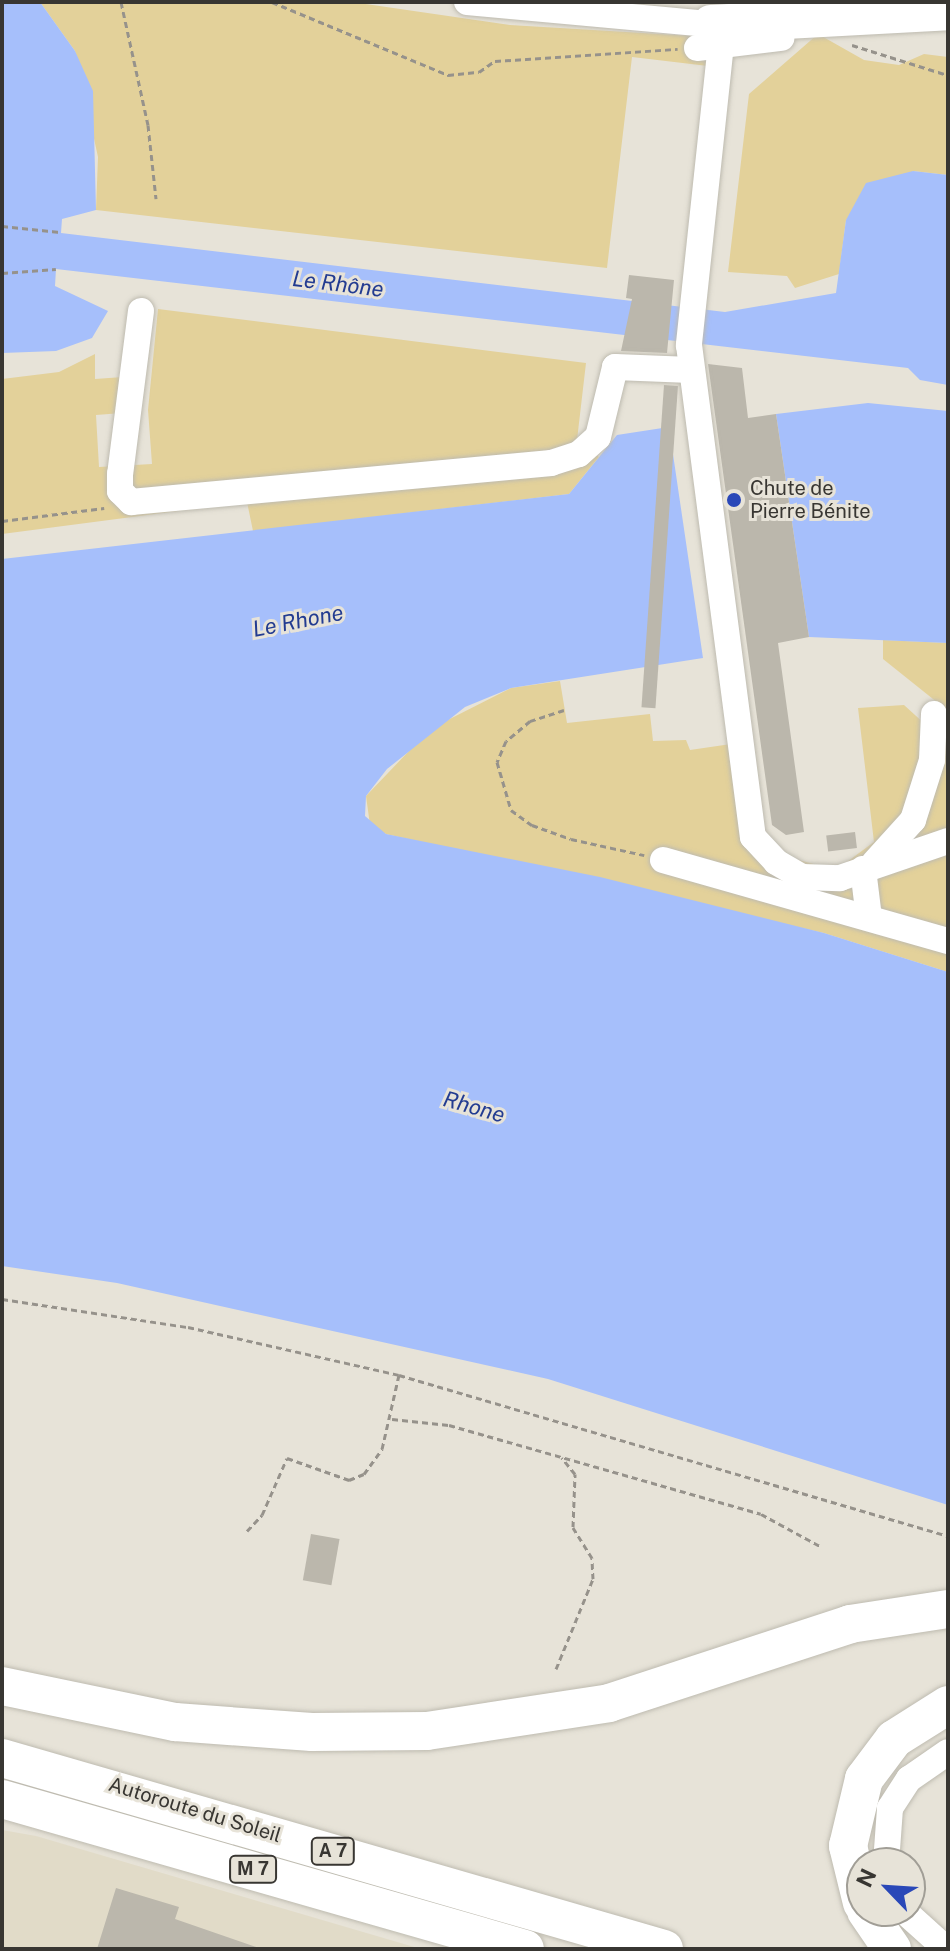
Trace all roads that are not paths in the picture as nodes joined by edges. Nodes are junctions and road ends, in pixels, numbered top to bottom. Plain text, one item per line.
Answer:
1 (467, 2) edge
2 (948, 11) edge
3 (710, 38) junction
4 (781, 38) dead end
5 (141, 311) dead end
6 (691, 370) junction
7 (131, 502) junction
8 (104, 508) road end
9 (948, 724) edge
10 (753, 837) junction
11 (948, 841) edge
12 (663, 860) road end
13 (867, 868) junction
14 (720, 873) junction
15 (798, 886) junction
16 (869, 918) junction
17 (948, 941) edge
18 (948, 1609) edge
19 (948, 1636) edge
20 (744, 1662) junction
21 (2, 1686) edge
22 (948, 1705) edge
23 (948, 1752) edge
24 (2, 1758) edge
25 (2, 1799) edge
26 (848, 1847) edge
27 (887, 1847) edge
28 (877, 1927) edge
29 (922, 1927) edge
30 (512, 1947) edge
31 (664, 1949) edge
32 (892, 1949) edge
33 (946, 1949) edge

1 - 3 street
2 - 3 highway
3 - 4 street
3 - 6 street
5 - 7 street
6 - 7 street
6 - 10 street
7 - 8 street
9 - 13 street
10 - 14 street
10 - 15 street
11 - 13 street
12 - 14 street
13 - 15 street
13 - 16 street
14 - 15 street
15 - 16 street
16 - 17 street
18 - 20 highway
19 - 20 highway
20 - 21 highway
22 - 26 highway
23 - 27 street
24 - 31 highway, Autoroute du Soleil / A 7
25 - 30 highway, Autoroute du Soleil / M 7
28 - 32 highway
29 - 33 street

